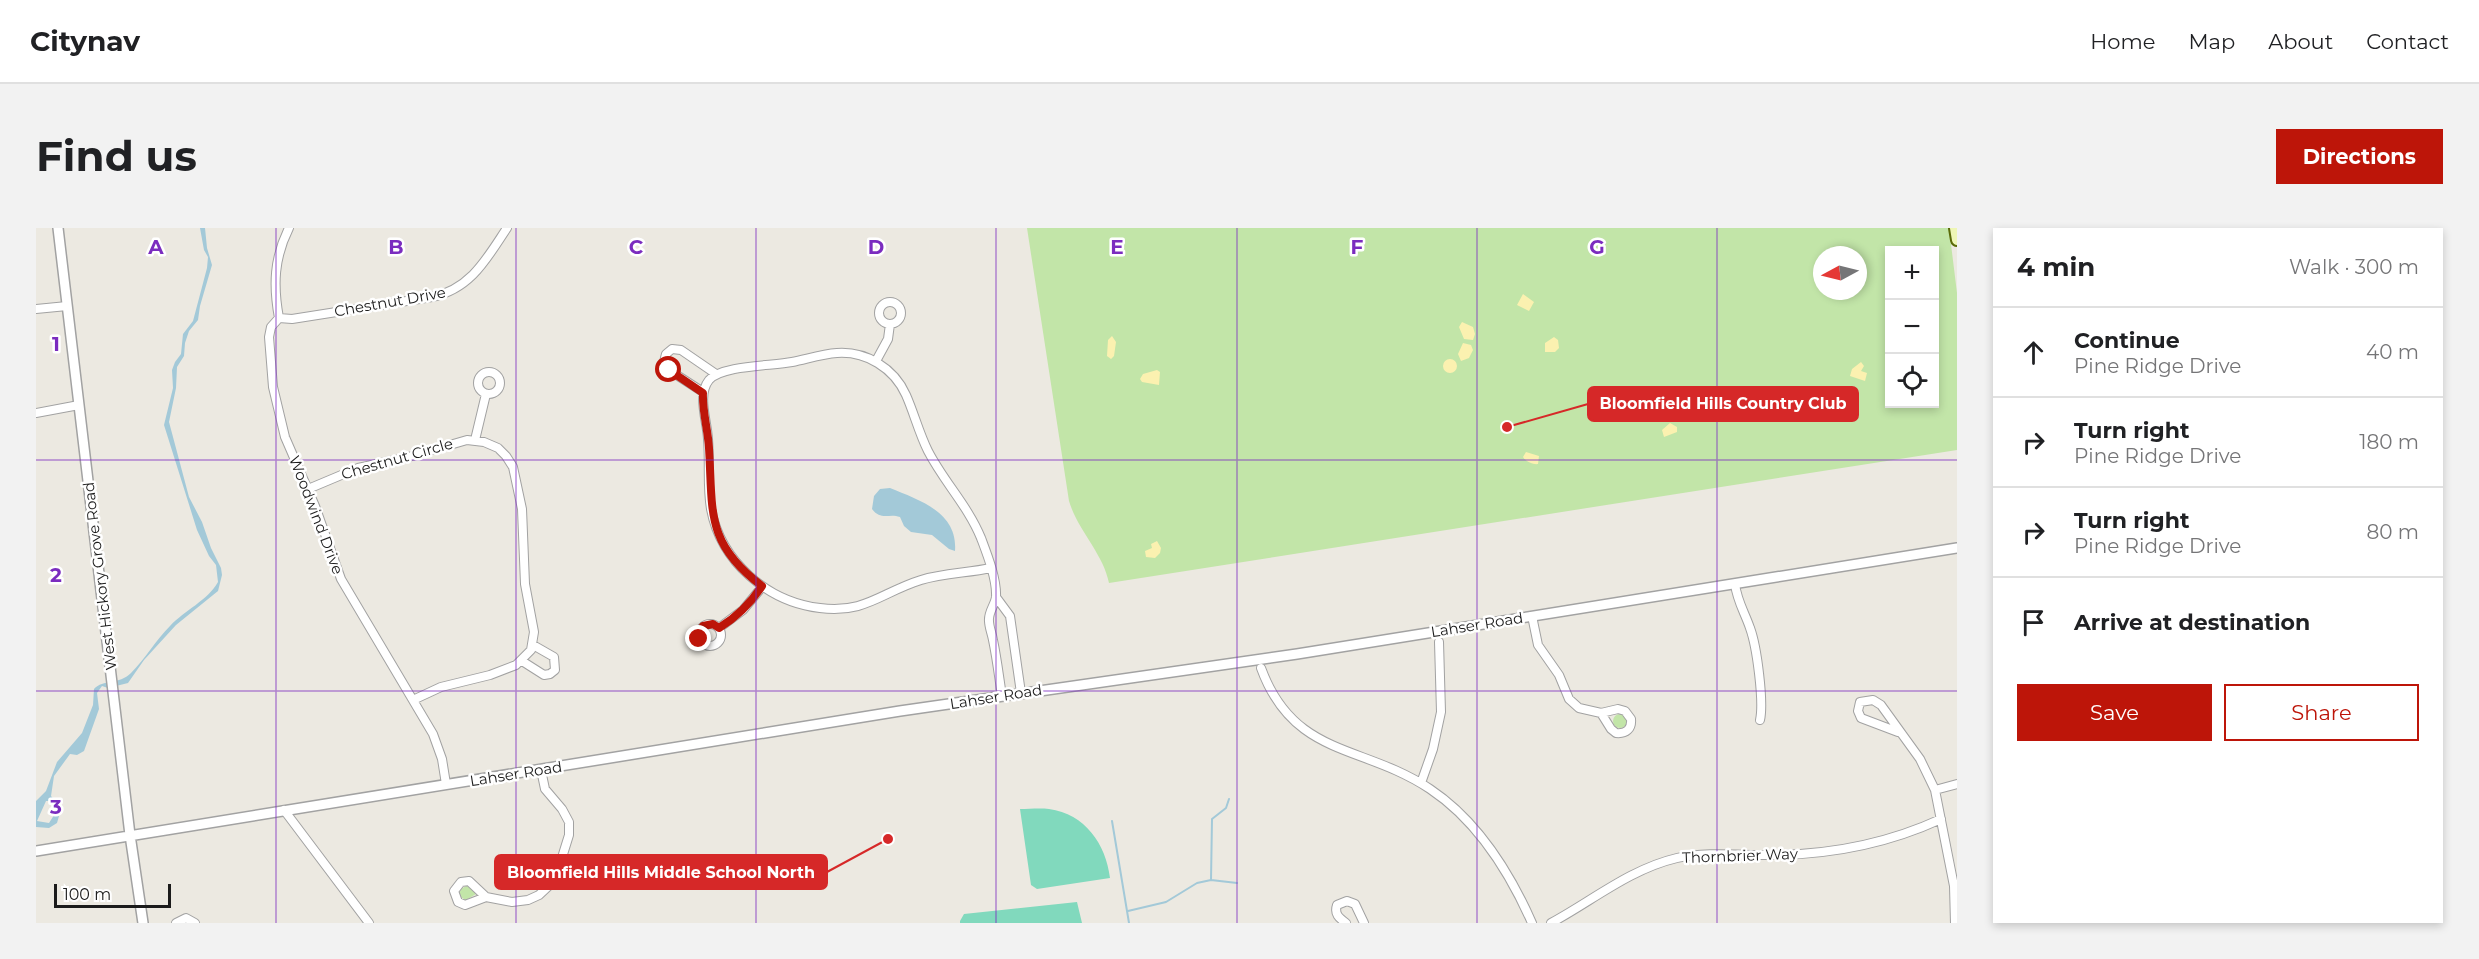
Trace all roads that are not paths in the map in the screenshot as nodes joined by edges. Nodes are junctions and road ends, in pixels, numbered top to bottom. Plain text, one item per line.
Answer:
1 (58, 228) edge
2 (288, 228) edge
3 (507, 228) edge
4 (1955, 228) edge
5 (1957, 240) edge
6 (67, 306) junction
7 (36, 309) edge
8 (279, 318) junction
9 (890, 324) dead end
10 (876, 362) junction
11 (716, 374) junction
12 (703, 393) junction
13 (486, 394) dead end
14 (79, 405) junction
15 (36, 414) edge
16 (475, 440) junction
17 (308, 489) junction
18 (1957, 548) edge
19 (991, 568) junction
20 (1735, 584) junction
21 (762, 586) junction
22 (996, 597) junction
23 (1532, 616) junction
24 (719, 628) dead end
25 (1439, 642) dead end
26 (533, 645) junction
27 (522, 661) junction
28 (1261, 668) dead end
29 (1021, 693) junction
30 (1002, 696) junction
31 (413, 700) junction
32 (1601, 713) dead end
33 (1760, 720) dead end
34 (1898, 732) junction
35 (541, 770) junction
36 (1421, 783) junction
37 (446, 784) junction
38 (1957, 784) edge
39 (1935, 790) junction
40 (284, 810) junction
41 (1941, 819) junction
42 (130, 835) junction
43 (36, 851) edge
44 (486, 897) dead end
45 (143, 923) edge
46 (176, 923) edge
47 (195, 923) edge
48 (369, 923) edge
49 (1346, 923) edge
50 (1364, 923) edge
51 (1532, 923) edge
52 (1551, 923) edge
53 (1955, 923) edge

1 - 6 street, West Hickory Grove Road
2 - 8 street, Woodwind Drive
3 - 8 street, Chestnut Drive
4 - 5 main road
6 - 7 street
6 - 14 street, West Hickory Grove Road
8 - 17 street, Woodwind Drive
9 - 10 street
10 - 11 street
10 - 19 street
11 - 12 street
11 - 12 street
12 - 21 street
13 - 16 street
14 - 15 street
14 - 42 street, West Hickory Grove Road
16 - 17 street, Chestnut Circle
16 - 26 street
17 - 31 street, Woodwind Drive
18 - 20 street, Lahser Road
19 - 21 street
19 - 22 street
20 - 23 street, Lahser Road
20 - 33 street
21 - 24 street
22 - 29 street
22 - 30 street
23 - 29 street, Lahser Road
23 - 32 street
25 - 36 street
26 - 27 street
26 - 27 street
27 - 31 street
28 - 36 street
29 - 30 street, Lahser Road
30 - 35 street, Lahser Road
31 - 37 street, Woodwind Drive
34 - 34 street
34 - 39 street
35 - 37 street, Lahser Road
35 - 44 street
36 - 51 street
37 - 40 street, Lahser Road
38 - 39 street
39 - 41 street
40 - 42 street, Lahser Road
40 - 48 street
41 - 52 street, Thornbrier Way
41 - 53 street
42 - 43 street, Lahser Road
42 - 45 street, West Hickory Grove Road
46 - 47 street
49 - 50 street

